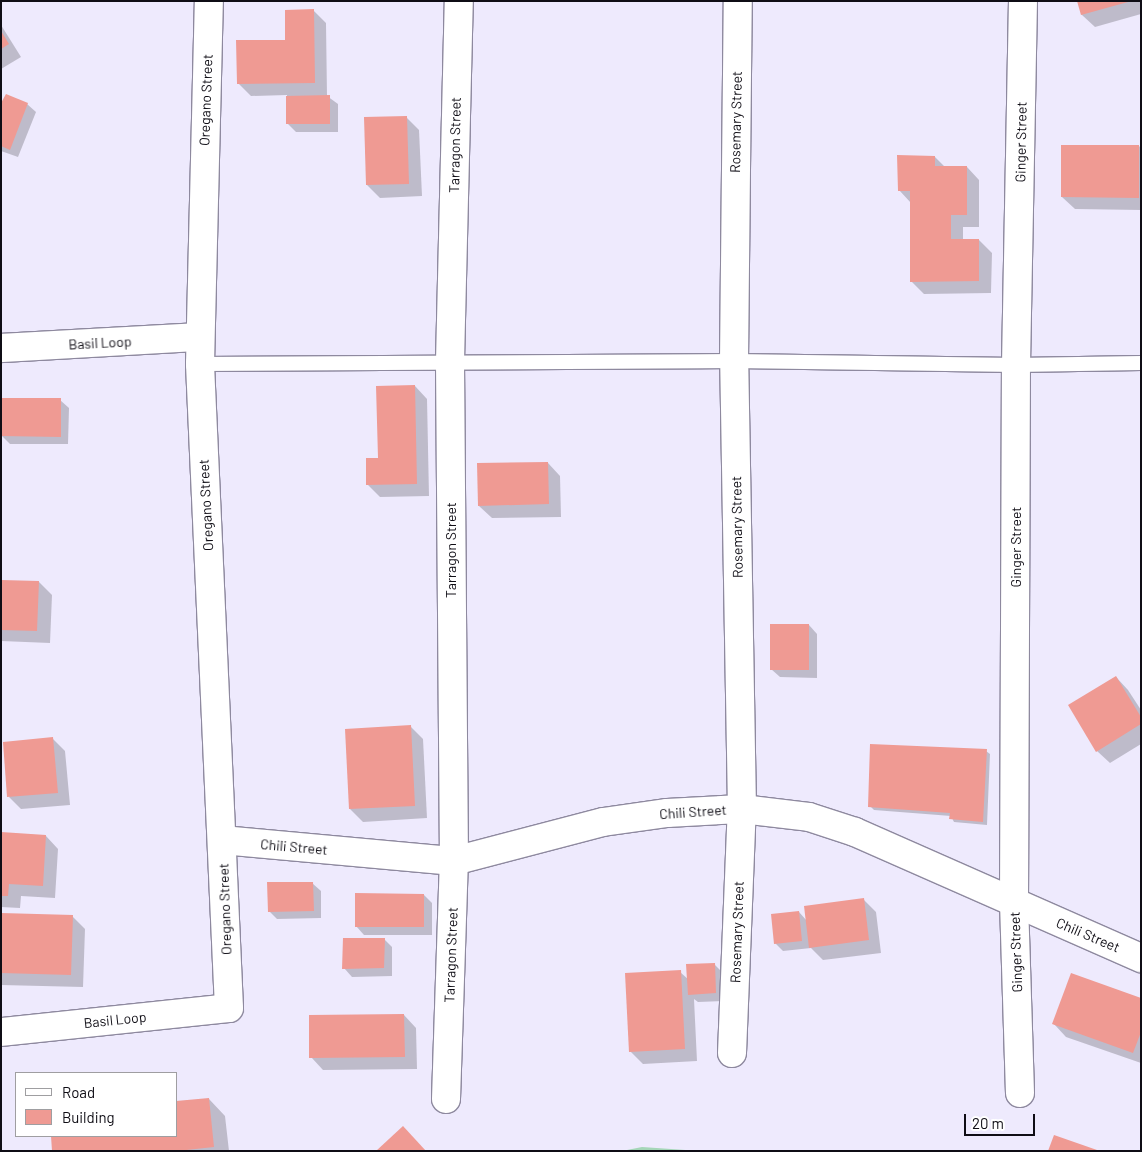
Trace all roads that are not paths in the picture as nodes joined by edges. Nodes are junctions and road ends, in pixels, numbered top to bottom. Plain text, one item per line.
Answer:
1 (209, 1) edge
2 (459, 1) edge
3 (738, 1) edge
4 (1023, 1) edge
5 (200, 337) junction
6 (1, 348) edge
7 (450, 361) junction
8 (734, 361) junction
9 (1141, 363) edge
10 (200, 364) junction
11 (1016, 365) junction
12 (742, 809) junction
13 (222, 840) junction
14 (454, 861) junction
15 (1014, 903) junction
16 (1141, 958) edge
17 (230, 1008) joint
18 (1, 1032) edge
19 (732, 1053) dead end
20 (1020, 1093) dead end
21 (446, 1100) dead end

1 - 5 street, Oregano Street
2 - 7 street, Tarragon Street
3 - 8 street, Rosemary Street
4 - 11 street, Ginger Street
5 - 6 street, Basil Loop
5 - 10 street, Oregano Street
7 - 8 lane
7 - 10 lane
7 - 14 street, Tarragon Street
8 - 11 lane
8 - 12 street, Rosemary Street
9 - 11 lane
10 - 13 street, Oregano Street
11 - 15 street, Ginger Street
12 - 14 street, Chili Street
12 - 15 street, Chili Street
12 - 19 street, Rosemary Street
13 - 14 street, Chili Street
13 - 17 street, Oregano Street
14 - 21 street, Tarragon Street
15 - 16 street, Chili Street
15 - 20 street, Ginger Street
17 - 18 street, Basil Loop

